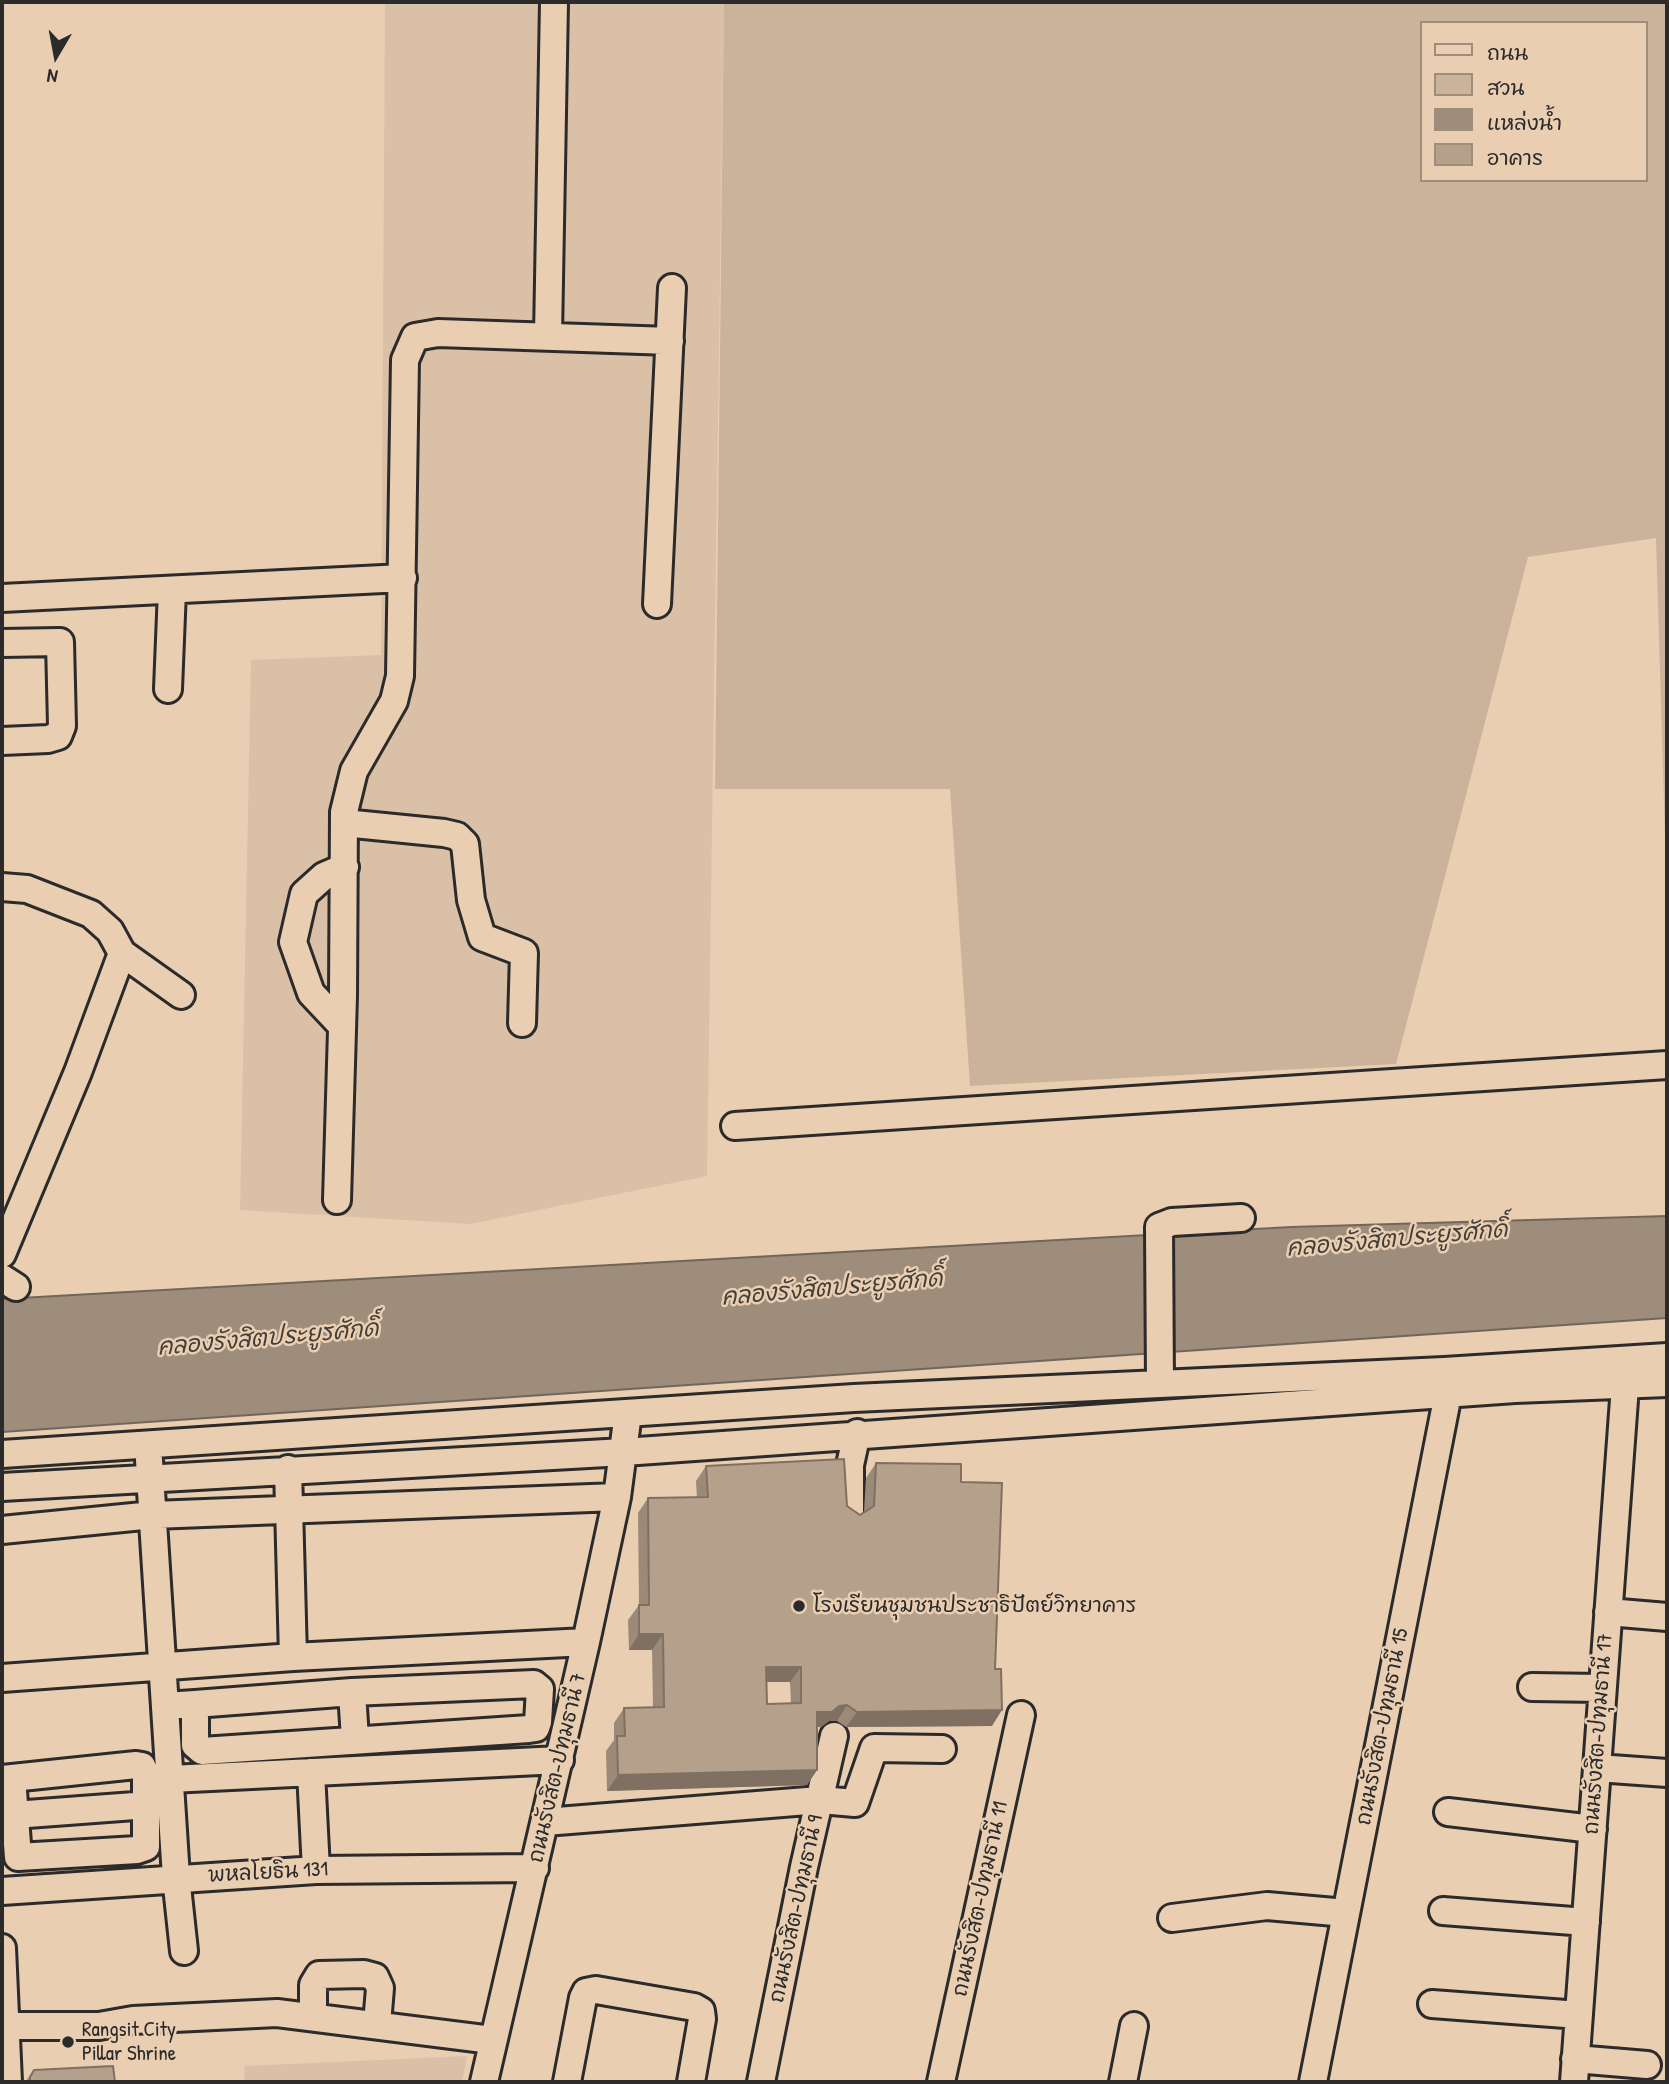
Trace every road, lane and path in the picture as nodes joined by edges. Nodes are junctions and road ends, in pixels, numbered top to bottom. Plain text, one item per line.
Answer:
1 (554, 2) edge
2 (672, 288) dead end
3 (548, 337) junction
4 (670, 341) junction
5 (403, 578) junction
6 (172, 590) junction
7 (2, 598) edge
8 (657, 604) dead end
9 (2, 643) edge
10 (168, 689) dead end
11 (2, 741) edge
12 (344, 823) junction
13 (345, 867) junction
14 (2, 887) edge
15 (122, 953) junction
16 (181, 995) dead end
17 (522, 1023) dead end
18 (342, 1026) junction
19 (1667, 1065) edge
20 (735, 1126) dead end
21 (337, 1200) dead end
22 (1241, 1217) dead end
23 (2, 1254) edge
24 (1667, 1357) edge
25 (1160, 1375) junction
26 (1446, 1383) junction
27 (1667, 1383) edge
28 (1625, 1386) junction
29 (628, 1413) junction
30 (857, 1433) junction
31 (147, 1444) junction
32 (624, 1452) junction
33 (2, 1454) edge
34 (288, 1469) junction
35 (151, 1478) junction
36 (2, 1487) edge
37 (617, 1497) junction
38 (291, 1508) junction
39 (850, 1514) edge
40 (153, 1515) junction
41 (2, 1530) edge
42 (1608, 1612) junction
43 (1667, 1617) edge
44 (586, 1642) junction
45 (293, 1657) junction
46 (163, 1668) junction
47 (2, 1678) edge
48 (1532, 1688) dead end
49 (1602, 1688) junction
50 (352, 1692) junction
51 (195, 1704) junction
52 (165, 1706) junction
53 (1021, 1715) dead end
54 (834, 1736) dead end
55 (355, 1739) junction
56 (168, 1748) junction
57 (942, 1749) dead end
58 (560, 1760) junction
59 (1597, 1768) junction
60 (312, 1772) junction
61 (1667, 1773) edge
62 (5, 1775) edge
63 (170, 1779) junction
64 (820, 1800) junction
65 (148, 1805) junction
66 (1448, 1812) dead end
67 (14, 1815) junction
68 (545, 1822) junction
69 (1593, 1829) junction
70 (535, 1868) junction
71 (316, 1870) junction
72 (176, 1877) junction
73 (2, 1891) edge
74 (1443, 1911) dead end
75 (1346, 1913) junction
76 (1172, 1917) dead end
77 (1586, 1922) junction
78 (2, 1948) edge
79 (184, 1951) dead end
80 (1433, 2004) dead end
81 (1579, 2015) junction
82 (313, 2016) junction
83 (377, 2024) junction
84 (1134, 2025) dead end
85 (492, 2040) junction
86 (5, 2043) edge
87 (1647, 2065) dead end
88 (1574, 2071) edge
89 (8, 2082) edge
90 (484, 2082) edge
91 (566, 2082) edge
92 (691, 2082) edge
93 (761, 2082) edge
94 (941, 2082) edge
95 (1123, 2082) edge
96 (1313, 2082) edge

1 - 3 street
2 - 4 street
3 - 4 street
3 - 5 street
4 - 8 street
5 - 6 street
5 - 12 street
6 - 7 street
6 - 10 street
9 - 11 street
12 - 13 street
12 - 17 street
13 - 18 street
13 - 18 street
14 - 15 street
15 - 16 street
15 - 23 street
18 - 21 street
19 - 20 street
22 - 25 street
24 - 26 street
25 - 26 street
25 - 29 street
26 - 28 street
26 - 30 street
26 - 75 street, ถนนรังสิต-ปทุมธานี 15
27 - 28 street
28 - 42 street, ถนนรังสิต-ปทุมธานี 17
29 - 31 street
29 - 32 street, ถนนรังสิต-ปทุมธานี 7
30 - 32 street
30 - 39 street
31 - 33 street
31 - 35 street
32 - 34 street
32 - 37 street, ถนนรังสิต-ปทุมธานี 7
34 - 35 street
34 - 38 street
35 - 36 street
35 - 40 street
37 - 38 street
37 - 44 street, ถนนรังสิต-ปทุมธานี 7
38 - 40 street
38 - 45 street
40 - 41 street
40 - 46 street
42 - 43 street
42 - 49 street, ถนนรังสิต-ปทุมธานี 17
44 - 45 street
44 - 58 street, ถนนรังสิต-ปทุมธานี 7
45 - 46 street
46 - 47 street
46 - 52 street
48 - 49 street
49 - 59 street, ถนนรังสิต-ปทุมธานี 17
50 - 51 street
50 - 55 street
50 - 55 street
51 - 52 street
51 - 55 street
52 - 56 street
53 - 94 street, ถนนรังสิต-ปทุมธานี 11
54 - 64 street, ถนนรังสิต-ปทุมธานี 9
56 - 62 street
56 - 63 street
57 - 64 street
58 - 60 street
58 - 68 street, ถนนรังสิต-ปทุมธานี 7
59 - 61 street
59 - 69 street, ถนนรังสิต-ปทุมธานี 17
60 - 63 street
60 - 71 street
62 - 65 street
62 - 67 street
63 - 72 street
64 - 68 street
64 - 93 street, ถนนรังสิต-ปทุมธานี 9
65 - 67 street
65 - 67 street
66 - 69 street
68 - 70 street, ถนนรังสิต-ปทุมธานี 7
69 - 77 street, ถนนรังสิต-ปทุมธานี 17
70 - 71 street, พหลโยธิน 131
70 - 85 street, ถนนรังสิต-ปทุมธานี 7
71 - 72 street, พหลโยธิน 131
72 - 73 street, พหลโยธิน 131
72 - 79 street
74 - 77 street
75 - 76 street
75 - 96 street, ถนนรังสิต-ปทุมธานี 15
77 - 81 street, ถนนรังสิต-ปทุมธานี 17
78 - 86 street
80 - 81 street
81 - 88 street, ถนนรังสิต-ปทุมธานี 17
82 - 83 street
82 - 83 street
82 - 86 street
83 - 85 street
84 - 95 street
85 - 90 street, ถนนรังสิต-ปทุมธานี 7
86 - 89 street
87 - 88 street
91 - 92 street

